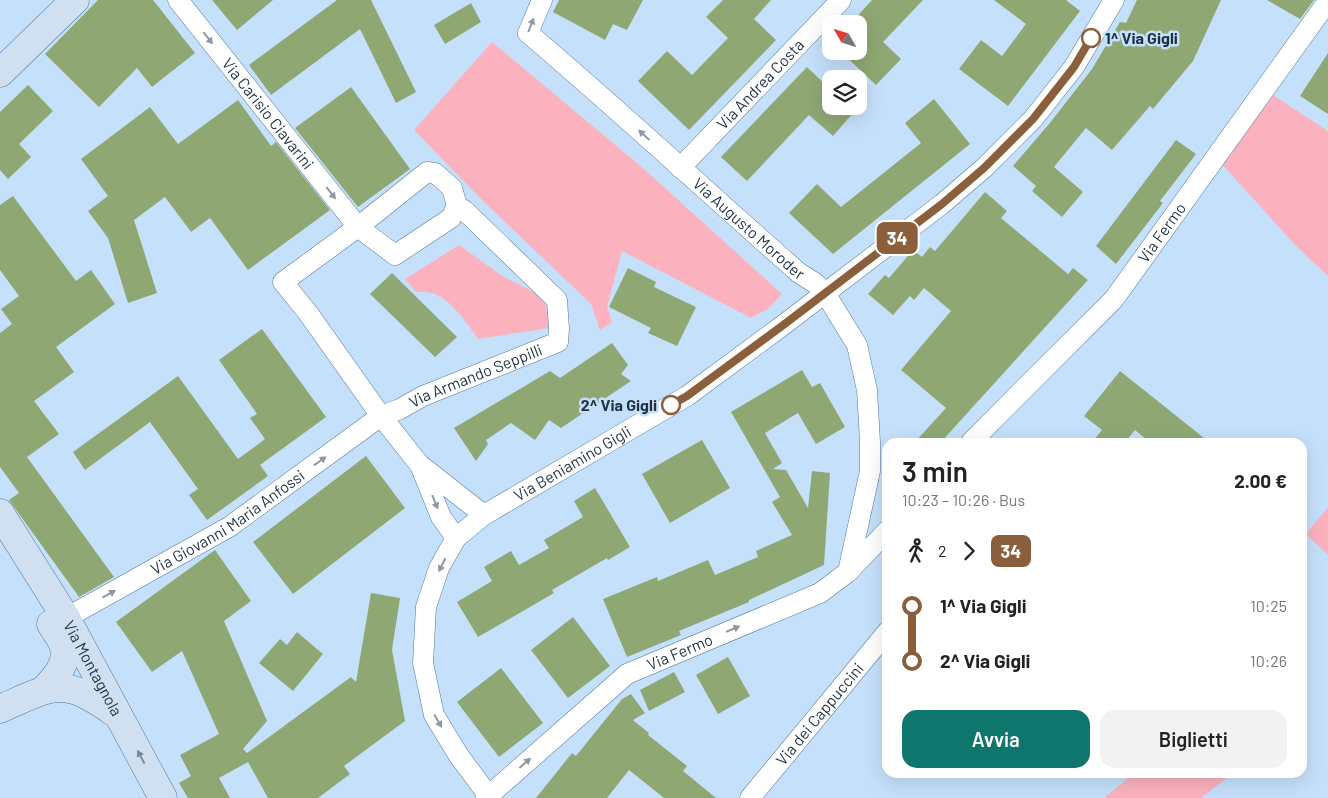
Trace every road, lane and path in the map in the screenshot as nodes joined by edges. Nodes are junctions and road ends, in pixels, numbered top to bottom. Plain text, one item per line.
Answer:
1 (75, 0) edge
2 (178, 0) edge
3 (542, 0) edge
4 (841, 0) edge
5 (1114, 0) edge
6 (1328, 1) edge
7 (0, 72) edge
8 (680, 168) junction
9 (457, 206) junction
10 (358, 227) junction
11 (824, 293) junction
12 (381, 416) junction
13 (975, 438) edge
14 (419, 464) junction
15 (0, 513) edge
16 (484, 515) junction
17 (882, 536) edge
18 (456, 538) junction
19 (19, 543) junction
20 (848, 572) junction
21 (66, 618) junction
22 (882, 638) edge
23 (44, 690) junction
24 (0, 709) edge
25 (118, 716) junction
26 (487, 796) edge
27 (163, 798) edge
28 (750, 798) edge

1 - 7 street
2 -> 10 street, Via Carisio Ciavarini
8 -> 3 street, Via Augusto Moroder
4 - 8 street, Via Andrea Costa
5 - 11 street, Via Beniamino Gigli
6 - 13 street, Via Fermo
8 - 11 street, Via Augusto Moroder
9 - 10 street, Via Carisio Ciavarini
9 - 10 street
9 - 12 street, Via Armando Seppilli
10 - 12 street
11 - 16 street, Via Beniamino Gigli
11 - 20 street, Via Augusto Moroder
12 - 14 street
21 -> 12 street, Via Giovanni Maria Anfossi
14 - 16 street
14 -> 18 street
15 - 19 street, Via Montagnola
16 - 18 street, Via Beniamino Gigli
17 - 20 street, Via Fermo
18 -> 26 street, Via Beniamino Gigli
19 - 21 street, Via Montagnola
19 - 23 street, Via Montagnola
26 -> 20 street, Via Fermo
21 - 25 street, Via Montagnola
22 - 28 street, Via dei Cappuccini
23 - 24 street
23 - 25 street
27 -> 25 street, Via Montagnola

